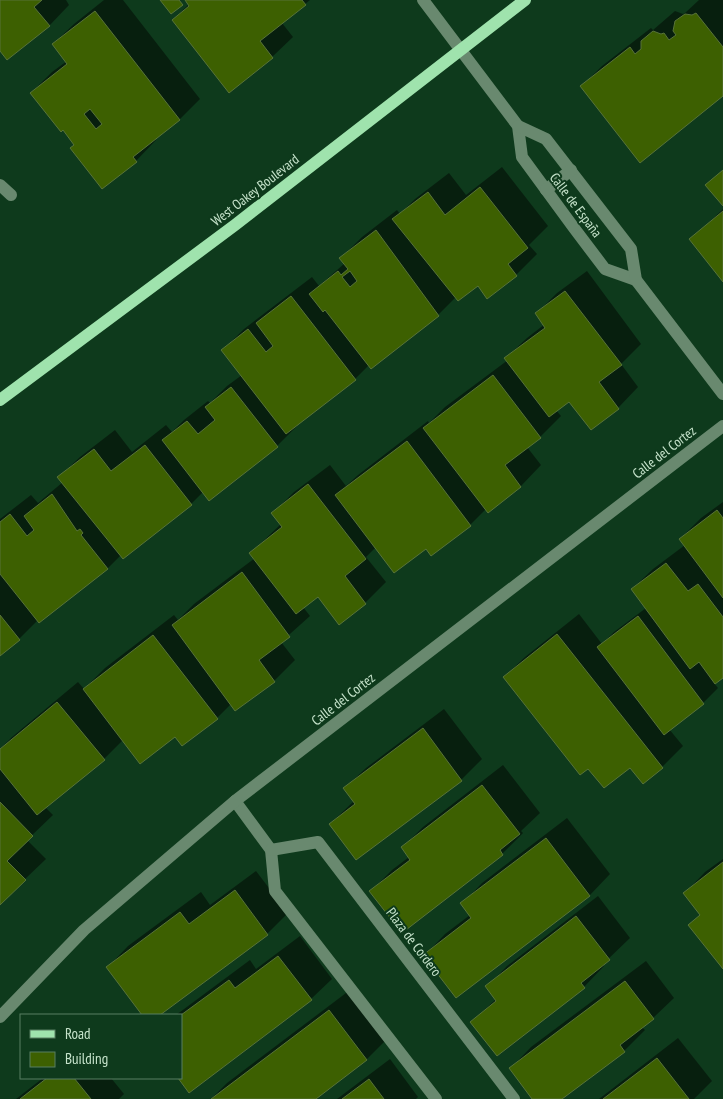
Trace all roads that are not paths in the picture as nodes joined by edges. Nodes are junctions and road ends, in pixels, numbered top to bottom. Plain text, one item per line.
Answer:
1 (423, 0) edge
2 (525, 0) edge
3 (460, 50) junction
4 (518, 126) junction
5 (571, 170) junction
6 (0, 185) edge
7 (546, 190) junction
8 (11, 196) dead end
9 (636, 280) junction
10 (723, 394) edge
11 (0, 400) edge
12 (723, 426) edge
13 (235, 801) junction
14 (271, 850) junction
15 (0, 1017) edge
16 (436, 1099) edge
17 (514, 1099) edge

1 - 3 street, Calle de España
2 - 3 main road, West Oakey Boulevard
3 - 4 street, Calle de España
3 - 11 main road, West Oakey Boulevard
4 - 5 street, Calle de España
4 - 7 street, Calle de España
5 - 7 street
5 - 9 street, Calle de España
6 - 8 street
7 - 9 street, Calle de España
9 - 10 street, Calle de España
12 - 13 street, Calle del Cortez
13 - 14 street
13 - 15 street, Calle del Cortez
14 - 16 street
14 - 17 street, Plaza de Cordero

